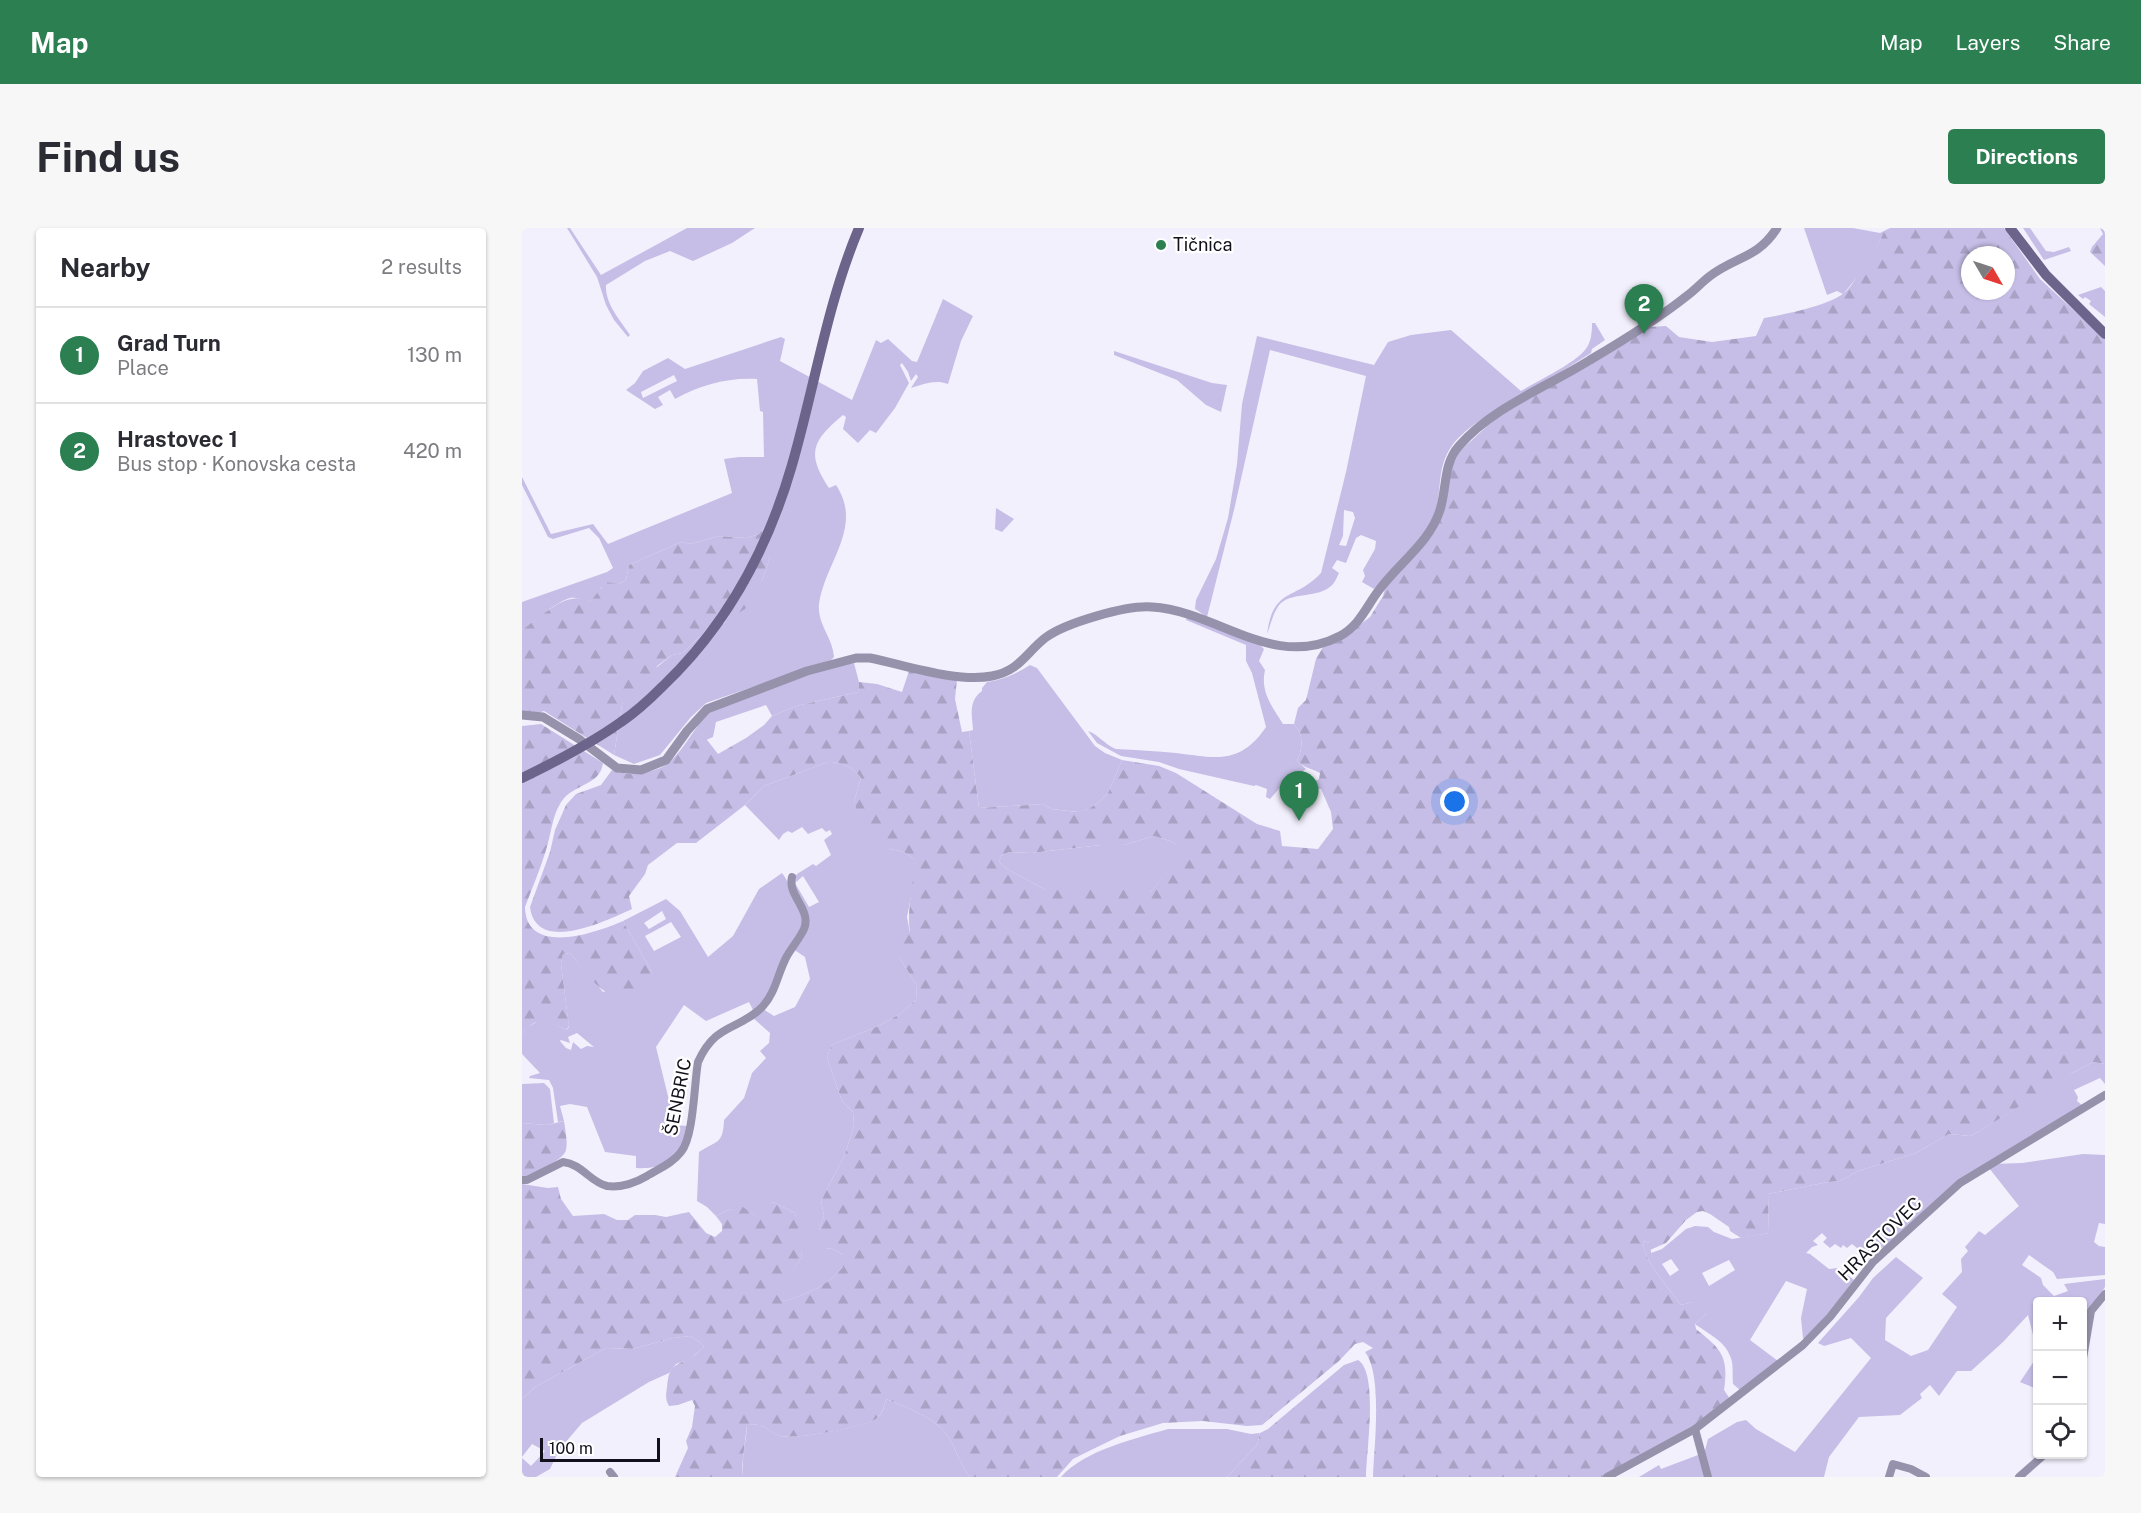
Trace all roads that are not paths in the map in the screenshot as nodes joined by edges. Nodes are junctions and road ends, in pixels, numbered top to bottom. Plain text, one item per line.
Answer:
1 (859, 228) edge
2 (1777, 228) edge
3 (2010, 228) edge
4 (2105, 334) edge
5 (522, 715) edge
6 (585, 743) junction
7 (522, 778) edge
8 (792, 877) dead end
9 (2105, 1095) edge
10 (522, 1180) edge
11 (2105, 1294) edge
12 (2084, 1351) edge
13 (1695, 1429) junction
14 (2040, 1459) edge
15 (1607, 1477) edge
16 (1708, 1477) edge
17 (1889, 1477) edge
18 (1926, 1477) edge
19 (2019, 1477) edge

1 - 6 main road
2 - 6 street
3 - 4 main road
5 - 6 street
6 - 7 main road
8 - 10 street, ŠENBRIC
9 - 13 street, HRASTOVEC
11 - 12 street
13 - 15 street, HRASTOVEC
13 - 16 street
14 - 19 street
17 - 18 street

